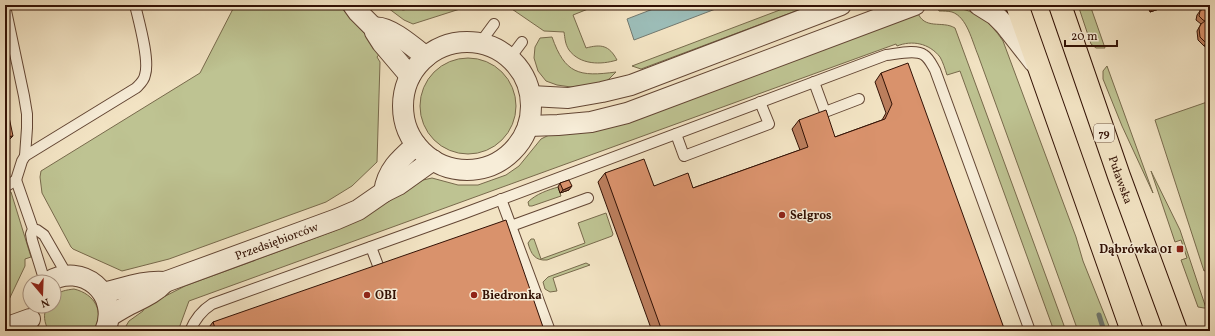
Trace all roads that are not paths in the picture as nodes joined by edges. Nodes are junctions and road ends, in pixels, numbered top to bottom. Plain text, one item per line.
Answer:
1 (135, 5) edge
2 (352, 5) edge
3 (841, 5) edge
4 (915, 5) edge
5 (979, 5) edge
6 (1017, 5) edge
7 (1060, 5) edge
8 (5, 6) edge
9 (494, 24) dead end
10 (374, 28) junction
11 (522, 42) dead end
12 (480, 43) junction
13 (426, 57) junction
14 (510, 58) junction
15 (1039, 68) junction
16 (410, 76) junction
17 (814, 82) junction
18 (531, 96) junction
19 (859, 99) dead end
20 (760, 102) junction
21 (528, 126) junction
22 (676, 134) junction
23 (416, 145) junction
24 (25, 156) junction
25 (433, 160) junction
26 (16, 180) junction
27 (5, 187) edge
28 (384, 192) junction
29 (588, 198) dead end
30 (501, 199) junction
31 (512, 226) junction
32 (33, 229) junction
33 (371, 246) junction
34 (43, 274) edge
35 (67, 275) junction
36 (62, 276) edge
37 (165, 282) junction
38 (385, 286) edge
39 (104, 293) junction
40 (32, 319) edge
41 (107, 324) edge
42 (5, 328) edge
43 (190, 331) edge
44 (550, 331) edge
45 (1030, 331) edge
46 (1132, 331) edge
47 (1176, 331) edge

1 - 24 lane
2 - 10 street
3 - 18 street
4 - 21 street
5 - 15 street
6 - 15 main road
7 - 47 main road, Puławska / 79
8 - 24 lane
9 - 12 lane
10 - 13 street
10 - 16 street
11 - 14 lane
12 - 13 street
12 - 14 street
13 - 16 street
14 - 18 street
15 - 46 main road
16 - 23 street
17 - 19 lane
17 - 20 lane
17 - 45 lane
18 - 21 street
20 - 22 lane
20 - 22 lane
21 - 25 street
22 - 30 lane
23 - 25 street
23 - 28 street
24 - 26 lane
25 - 28 street, Przedsiębiorców
26 - 27 lane
26 - 32 lane
28 - 37 street, Przedsiębiorców
29 - 31 lane
30 - 31 lane
30 - 33 lane
31 - 44 lane
32 - 34 lane
32 - 35 lane
33 - 38 lane
33 - 43 lane
35 - 36 street
35 - 39 street
37 - 39 street, Przedsiębiorców
37 - 41 street, Przedsiębiorców
39 - 41 street, Przedsiębiorców
40 - 42 street

